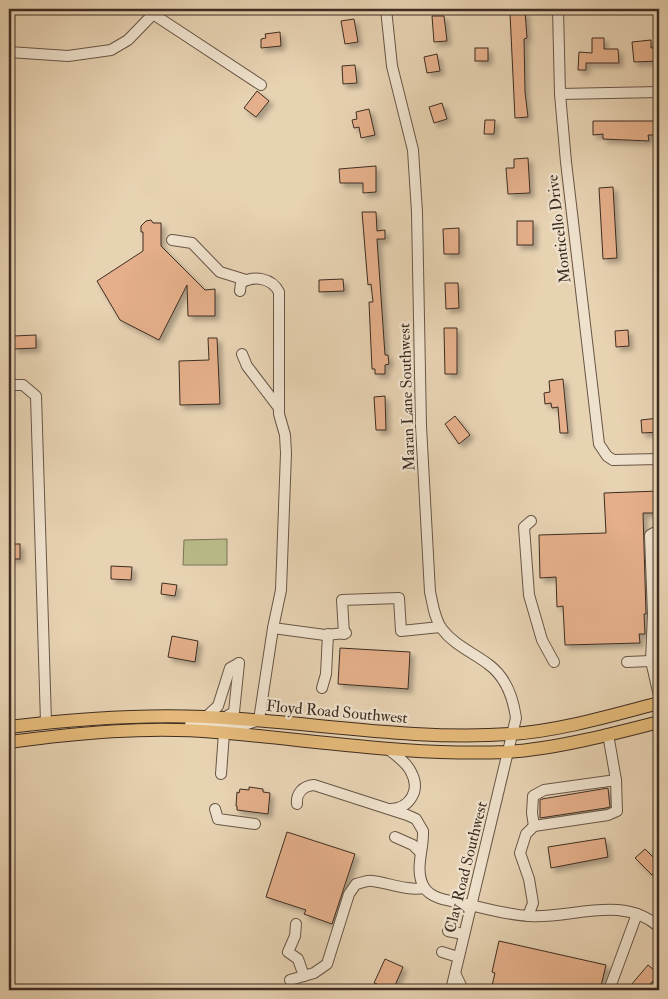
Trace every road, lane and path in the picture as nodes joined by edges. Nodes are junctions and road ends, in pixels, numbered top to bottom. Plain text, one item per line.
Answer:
1 (386, 9) edge
2 (558, 9) edge
3 (156, 12) edge
4 (9, 52) edge
5 (261, 85) dead end
6 (659, 92) edge
7 (560, 94) junction
8 (172, 240) dead end
9 (246, 280) junction
10 (240, 291) dead end
11 (242, 354) dead end
12 (9, 385) edge
13 (279, 408) junction
14 (659, 459) edge
15 (532, 521) dead end
16 (659, 530) edge
17 (272, 628) junction
18 (440, 628) junction
19 (328, 634) junction
20 (650, 661) junction
21 (554, 662) dead end
22 (627, 662) dead end
23 (322, 688) dead end
24 (659, 696) edge
25 (659, 703) edge
26 (206, 717) junction
27 (224, 718) junction
28 (259, 720) junction
29 (46, 722) junction
30 (659, 722) edge
31 (9, 727) edge
32 (152, 730) junction
33 (224, 733) junction
34 (512, 734) junction
35 (608, 734) junction
36 (9, 742) edge
37 (389, 750) junction
38 (509, 752) junction
39 (221, 774) dead end
40 (616, 780) junction
41 (297, 804) dead end
42 (390, 809) junction
43 (215, 810) dead end
44 (255, 824) dead end
45 (534, 826) junction
46 (395, 837) dead end
47 (420, 852) junction
48 (424, 888) junction
49 (471, 905) junction
50 (637, 914) junction
51 (528, 916) junction
52 (296, 924) dead end
53 (659, 926) edge
54 (448, 931) dead end
55 (463, 934) junction
56 (442, 952) dead end
57 (458, 957) junction
58 (455, 973) junction
59 (304, 976) junction
60 (290, 980) dead end
61 (451, 990) edge
62 (464, 990) edge
63 (609, 990) edge

1 - 18 street, Maran Lane Southwest
2 - 7 street, Monticello Drive
3 - 4 street
3 - 5 street
6 - 7 street
7 - 14 street, Monticello Drive
8 - 9 street
9 - 10 street
9 - 13 street
11 - 13 street
12 - 29 street
13 - 17 street
15 - 21 street
16 - 20 street
17 - 19 street
17 - 28 street
18 - 19 street
18 - 34 street
19 - 23 street
20 - 22 street
20 - 24 street
25 - 34 main road, Floyd Road Southwest
26 - 27 main road, Floyd Road Southwest
26 - 27 street
26 - 29 main road, Floyd Road Southwest
27 - 28 main road, Floyd Road Southwest
28 - 32 street
28 - 34 main road, Floyd Road Southwest
29 - 31 main road, Floyd Road Southwest
30 - 35 main road, Floyd Road Southwest
32 - 33 main road, Floyd Road Southwest
32 - 36 main road, Floyd Road Southwest
33 - 37 main road, Floyd Road Southwest
33 - 39 street
34 - 38 street
35 - 38 main road, Floyd Road Southwest
35 - 40 street
37 - 38 main road, Floyd Road Southwest
37 - 42 street
38 - 49 street, Clay Road Southwest
40 - 45 street
40 - 45 street
41 - 42 street
42 - 47 street
43 - 44 street
45 - 51 street
46 - 47 street
47 - 48 street
48 - 49 street
48 - 59 street
49 - 51 street
49 - 55 street, Clay Road Southwest
50 - 51 street
50 - 53 street
50 - 63 street
52 - 59 street
54 - 55 street
55 - 57 street, Clay Road Southwest
56 - 57 street
57 - 58 street, Clay Road Southwest
58 - 61 street, Clay Road Southwest
58 - 62 street
59 - 60 street

